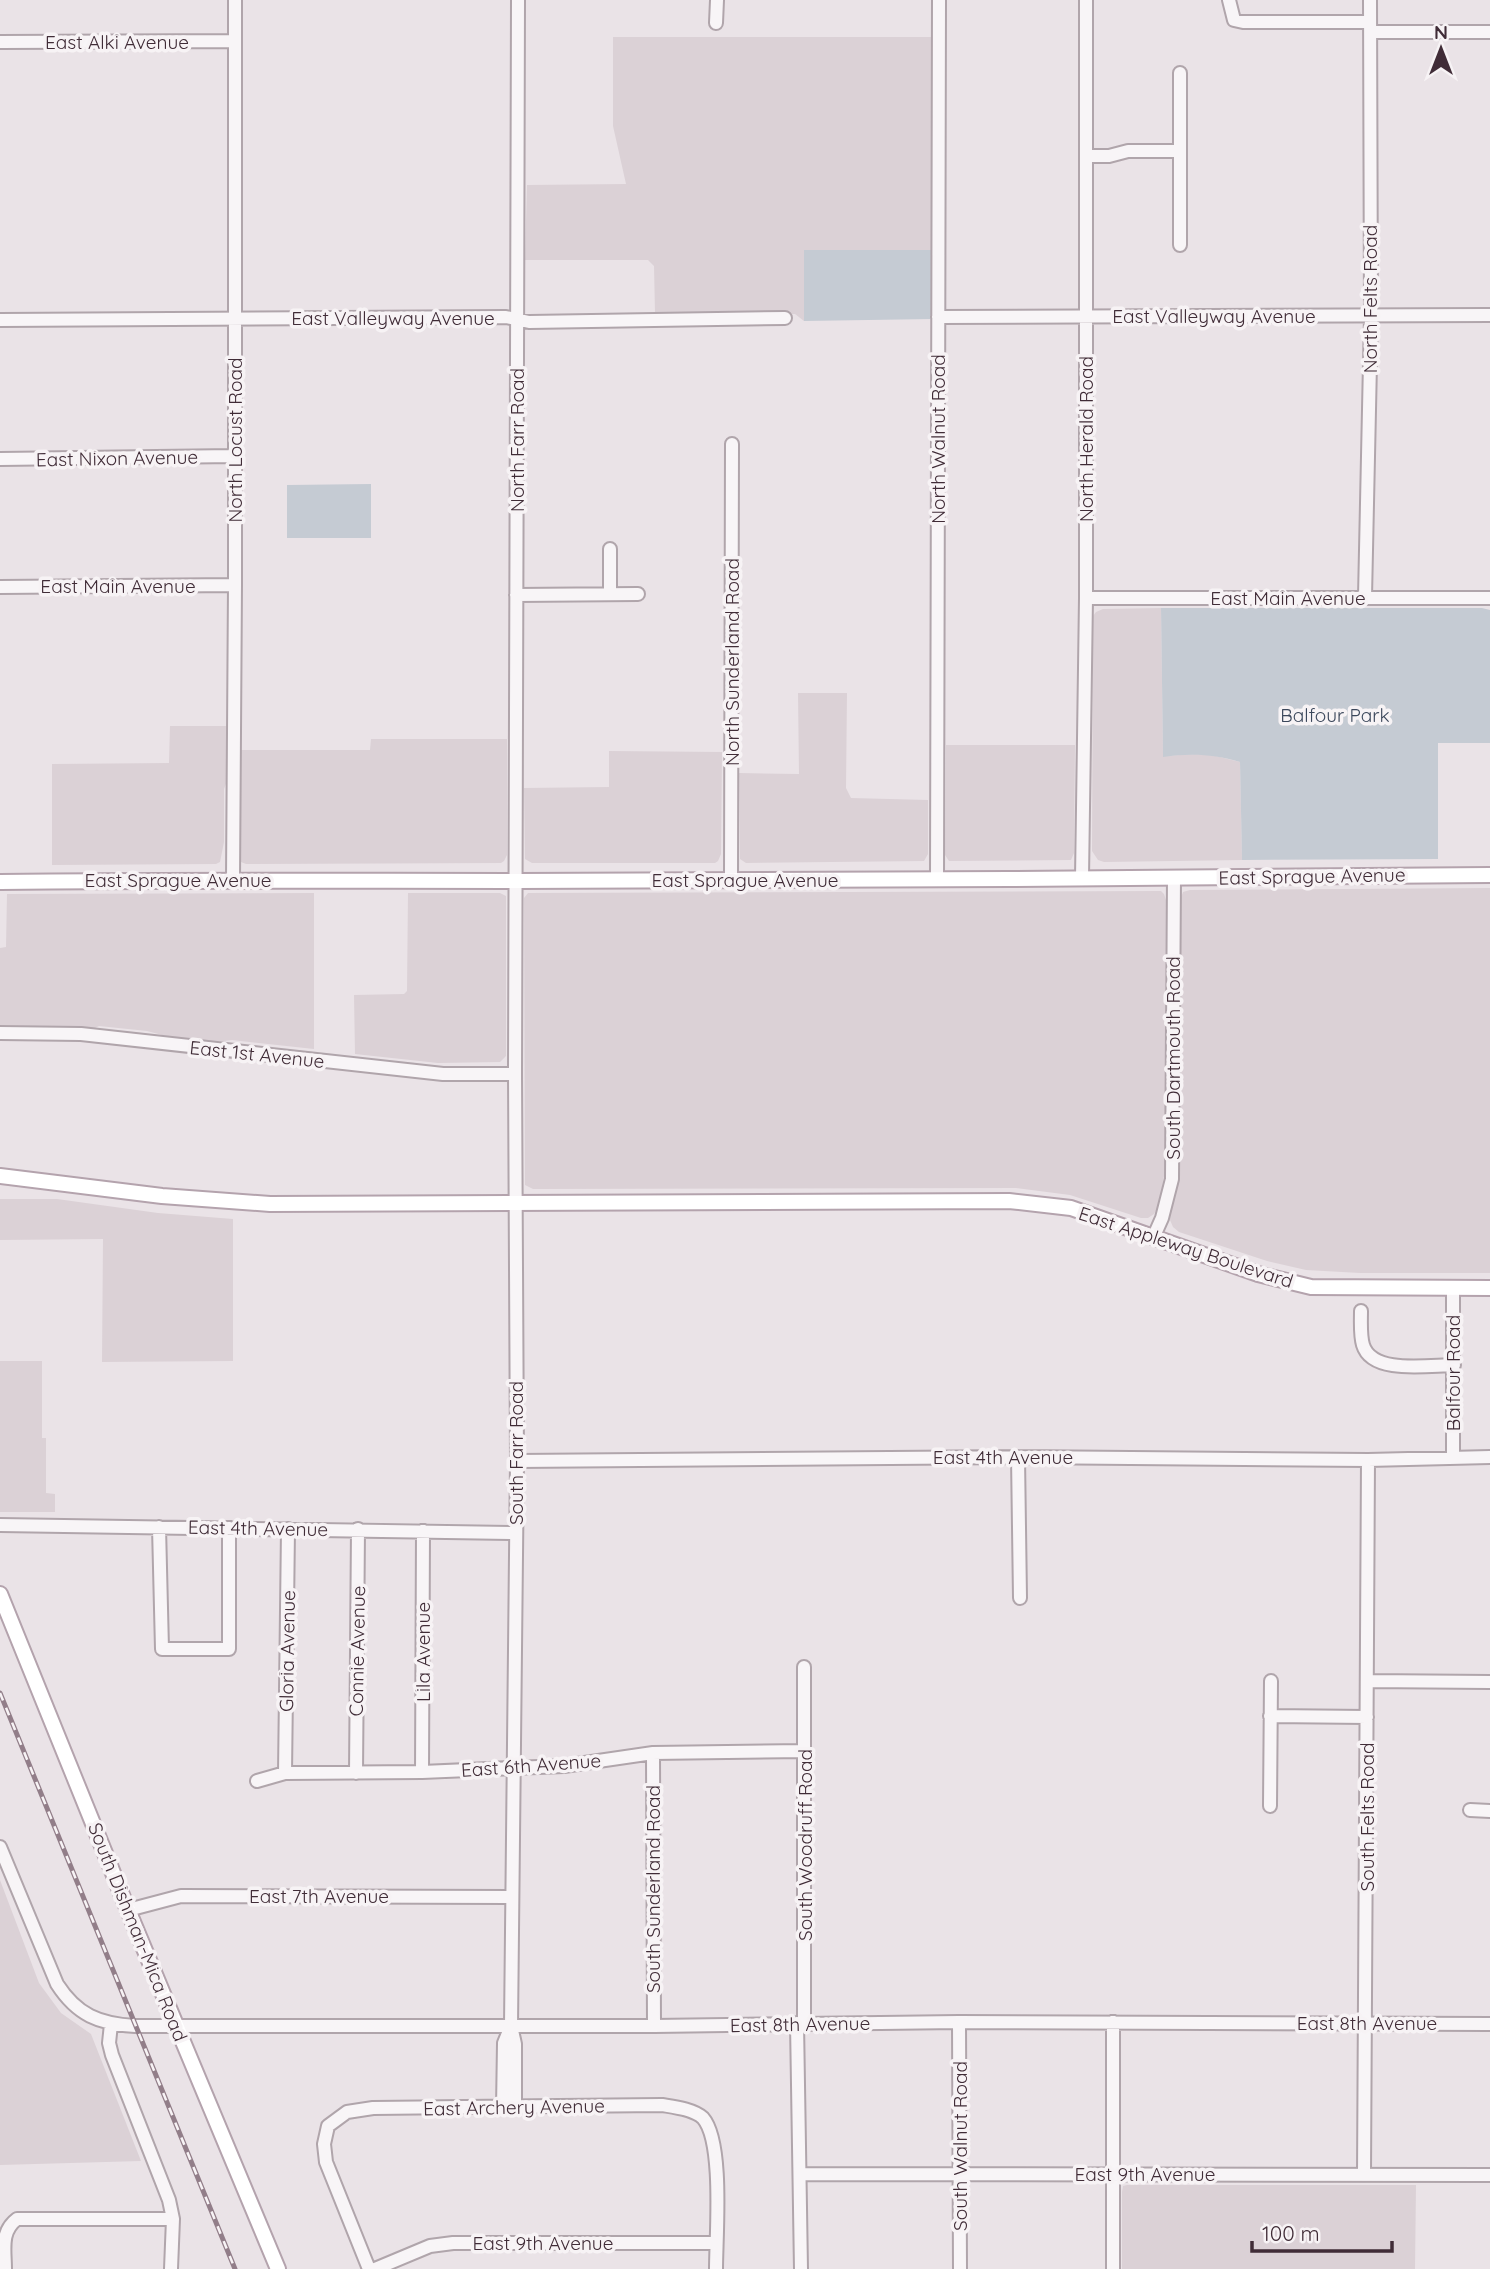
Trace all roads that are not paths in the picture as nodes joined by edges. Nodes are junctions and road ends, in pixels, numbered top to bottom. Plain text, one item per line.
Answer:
1 (235, 0) edge
2 (518, 0) edge
3 (717, 0) edge
4 (939, 0) edge
5 (1086, 0) edge
6 (1229, 0) edge
7 (1370, 0) edge
8 (716, 23) dead end
9 (1370, 27) junction
10 (1490, 32) edge
11 (234, 41) junction
12 (0, 42) edge
13 (1180, 73) dead end
14 (1179, 151) junction
15 (1086, 156) junction
16 (1180, 245) dead end
17 (1490, 315) edge
18 (1371, 316) junction
19 (938, 317) junction
20 (1085, 317) junction
21 (786, 318) dead end
22 (235, 319) junction
23 (0, 320) edge
24 (518, 320) junction
25 (732, 444) dead end
26 (234, 456) junction
27 (0, 459) edge
28 (610, 549) dead end
29 (235, 585) junction
30 (0, 587) edge
31 (610, 594) junction
32 (638, 594) dead end
33 (516, 595) junction
34 (1365, 597) junction
35 (1086, 598) junction
36 (1490, 598) edge
37 (1490, 875) edge
38 (1082, 878) junction
39 (1174, 878) junction
40 (233, 879) junction
41 (937, 879) junction
42 (731, 880) junction
43 (517, 881) junction
44 (0, 882) edge
45 (0, 1033) edge
46 (515, 1073) junction
47 (0, 1176) edge
48 (516, 1204) junction
49 (1154, 1236) junction
50 (1453, 1288) junction
51 (1490, 1288) edge
52 (1361, 1311) dead end
53 (1454, 1365) junction
54 (1018, 1457) junction
55 (1490, 1457) edge
56 (1453, 1458) junction
57 (1368, 1460) junction
58 (517, 1461) junction
59 (0, 1525) edge
60 (159, 1527) junction
61 (229, 1528) junction
62 (288, 1529) junction
63 (358, 1529) junction
64 (424, 1531) junction
65 (516, 1533) junction
66 (0, 1594) edge
67 (1020, 1598) dead end
68 (804, 1667) dead end
69 (1271, 1681) dead end
70 (1367, 1681) junction
71 (1490, 1682) edge
72 (1270, 1716) junction
73 (1367, 1717) junction
74 (805, 1751) junction
75 (653, 1753) junction
76 (513, 1768) junction
77 (422, 1772) junction
78 (285, 1773) junction
79 (356, 1773) junction
80 (257, 1781) dead end
81 (1270, 1806) dead end
82 (1470, 1810) dead end
83 (1490, 1811) edge
84 (0, 1847) edge
85 (512, 1897) junction
86 (128, 1910) junction
87 (959, 2022) junction
88 (1113, 2022) junction
89 (801, 2023) junction
90 (1366, 2023) junction
91 (111, 2024) junction
92 (1490, 2024) edge
93 (176, 2025) junction
94 (511, 2026) junction
95 (654, 2026) junction
96 (509, 2108) junction
97 (1114, 2173) junction
98 (801, 2174) junction
99 (1364, 2175) junction
100 (1490, 2175) edge
101 (960, 2176) junction
102 (173, 2219) junction
103 (716, 2243) junction
104 (5, 2269) edge
105 (171, 2269) edge
106 (278, 2269) edge
107 (369, 2269) edge
108 (375, 2269) edge
109 (716, 2269) edge
110 (801, 2269) edge
111 (960, 2269) edge
112 (1113, 2269) edge

1 - 11 street, North Locust Road
2 - 24 street, North Farr Road
3 - 8 street
4 - 19 street, North Walnut Road
5 - 15 street, North Herald Road
6 - 9 street
7 - 9 street, North Felts Road
9 - 10 street
9 - 18 street, North Felts Road
11 - 12 street, East Alki Avenue
11 - 22 street, North Locust Road
13 - 14 street
14 - 15 street
14 - 16 street
15 - 20 street, North Herald Road
17 - 18 street, East Valleyway Avenue
18 - 20 street, East Valleyway Avenue
18 - 34 street, North Felts Road
19 - 20 street, East Valleyway Avenue
19 - 41 street, North Walnut Road
20 - 35 street, North Herald Road
21 - 24 street, East Valleyway Avenue
22 - 23 street, East Valleyway Avenue
22 - 24 street, East Valleyway Avenue
22 - 26 street, North Locust Road
24 - 33 street, North Farr Road
25 - 42 street, North Sunderland Road
26 - 27 street, East Nixon Avenue
26 - 29 street, North Locust Road
28 - 31 street
29 - 30 street, East Main Avenue
29 - 40 street, North Locust Road
31 - 32 street
31 - 33 street
33 - 43 street, North Farr Road
34 - 35 street, East Main Avenue
34 - 36 street, East Main Avenue
35 - 38 street, North Herald Road
37 - 39 main road, East Sprague Avenue
38 - 39 main road, East Sprague Avenue
38 - 41 main road, East Sprague Avenue
39 - 49 street, South Dartmouth Road
40 - 43 main road, East Sprague Avenue
40 - 44 main road, East Sprague Avenue
41 - 42 main road, East Sprague Avenue
42 - 43 main road, East Sprague Avenue
43 - 46 street, South Farr Road
45 - 46 street, East 1st Avenue
46 - 48 street, South Farr Road
47 - 48 main road, East Appleway Boulevard
48 - 49 main road, East Appleway Boulevard
48 - 58 street, South Farr Road
49 - 50 main road, East Appleway Boulevard
50 - 51 main road, East Appleway Boulevard
50 - 53 street, Balfour Road
52 - 53 street
53 - 56 street, Balfour Road
54 - 57 street, East 4th Avenue
54 - 58 street, East 4th Avenue
54 - 67 street
55 - 56 street, East 4th Avenue
56 - 57 street, East 4th Avenue
57 - 70 street, South Felts Road
58 - 65 street, South Farr Road
59 - 60 street, East 4th Avenue
60 - 61 street, East 4th Avenue
60 - 61 street
61 - 62 street, East 4th Avenue
62 - 63 street, East 4th Avenue
62 - 78 street, Gloria Avenue
63 - 64 street, East 4th Avenue
63 - 79 street, Connie Avenue
64 - 65 street, East 4th Avenue
64 - 77 street, Lila Avenue
65 - 76 street, South Farr Road
66 - 86 main road, South Dishman-Mica Road
68 - 74 street, South Woodruff Road
69 - 72 street
70 - 71 street
70 - 73 street, South Felts Road
72 - 73 street
72 - 81 street
73 - 90 street, South Felts Road
74 - 75 street, East 6th Avenue
74 - 89 street, South Woodruff Road
75 - 76 street, East 6th Avenue
75 - 95 street, South Sunderland Road
76 - 77 street, East 6th Avenue
76 - 85 street, South Farr Road
77 - 79 street, East 6th Avenue
78 - 79 street, East 6th Avenue
78 - 80 street, East 6th Avenue
82 - 83 street
84 - 91 street
85 - 86 street, East 7th Avenue
85 - 94 street, South Farr Road
86 - 93 main road, South Dishman-Mica Road
87 - 88 street, East 8th Avenue
87 - 89 street, East 8th Avenue
87 - 101 street, South Walnut Road
88 - 90 street, East 8th Avenue
88 - 97 street
89 - 95 street, East 8th Avenue
89 - 98 street, South Woodruff Road
90 - 92 street, East 8th Avenue
90 - 99 street, South Felts Road
91 - 93 street, East 8th Avenue
91 - 102 street
93 - 94 street, East 8th Avenue
93 - 106 main road, South Dishman-Mica Road
94 - 95 street, East 8th Avenue
94 - 96 street, South Farr Road
96 - 103 street, East Archery Avenue
96 - 107 street, East Archery Avenue
97 - 99 street, East 9th Avenue
97 - 101 street, East 9th Avenue
97 - 112 street
98 - 101 street, East 9th Avenue
98 - 110 street, South Woodruff Road
99 - 100 street, East 9th Avenue
101 - 111 street, South Walnut Road
102 - 104 street
102 - 105 street
103 - 108 street, East 9th Avenue
103 - 109 street

